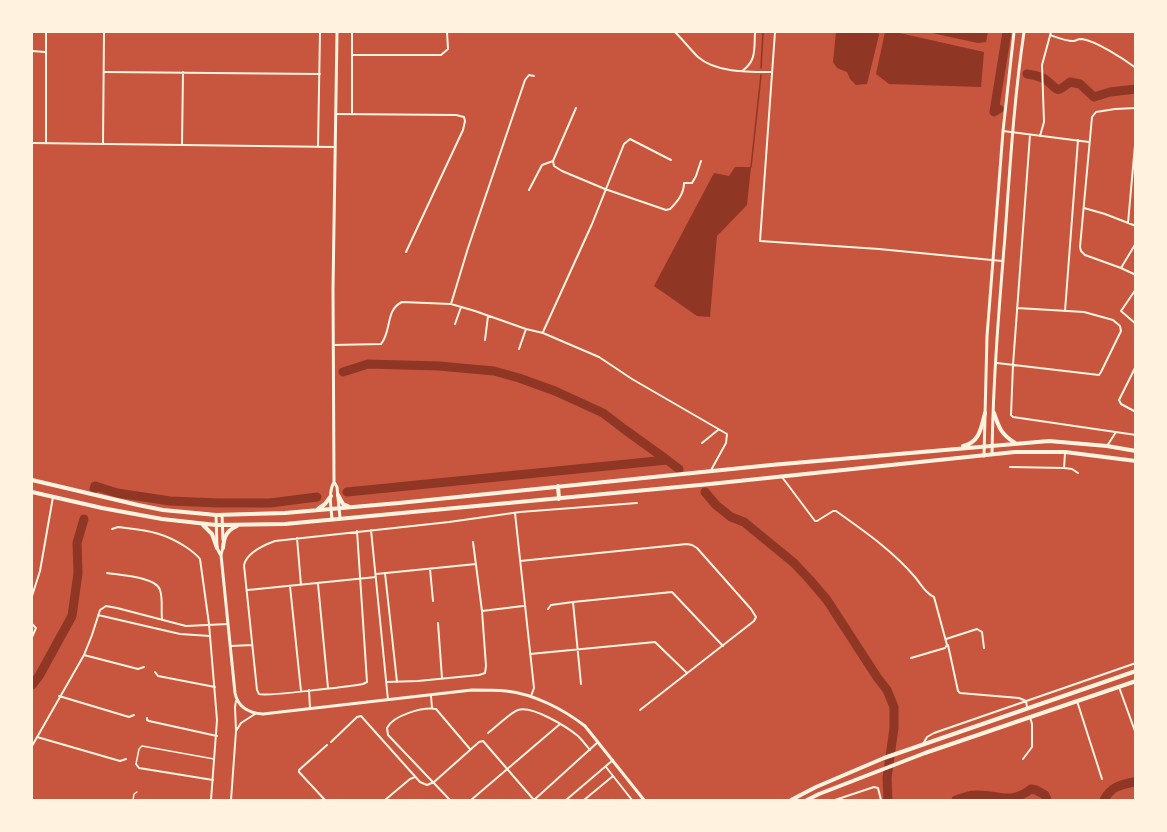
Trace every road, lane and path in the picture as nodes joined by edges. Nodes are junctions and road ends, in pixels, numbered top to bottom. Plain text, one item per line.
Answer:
1 (46, 32) edge
2 (104, 32) edge
3 (320, 32) edge
4 (337, 32) edge
5 (352, 32) edge
6 (447, 32) edge
7 (675, 32) edge
8 (755, 32) edge
9 (775, 32) edge
10 (1014, 32) edge
11 (1024, 32) edge
12 (1050, 33) edge
13 (32, 51) edge
14 (45, 52) junction
15 (352, 55) junction
16 (1136, 68) edge
17 (742, 71) junction
18 (105, 72) junction
19 (183, 72) junction
20 (772, 72) junction
21 (320, 74) junction
22 (534, 76) dead end
23 (576, 108) dead end
24 (1136, 108) edge
25 (352, 113) junction
26 (336, 114) junction
27 (1003, 131) junction
28 (1012, 132) junction
29 (1136, 134) edge
30 (1030, 135) junction
31 (1040, 136) junction
32 (1078, 140) junction
33 (1089, 142) junction
34 (32, 143) edge
35 (46, 143) junction
36 (103, 144) junction
37 (182, 145) junction
38 (318, 147) junction
39 (336, 147) junction
40 (1135, 155) edge
41 (670, 160) dead end
42 (553, 161) junction
43 (701, 161) dead end
44 (605, 189) junction
45 (529, 190) dead end
46 (1083, 208) junction
47 (1128, 223) junction
48 (1136, 226) edge
49 (1136, 243) edge
50 (406, 252) dead end
51 (993, 260) junction
52 (1003, 261) junction
53 (1121, 268) junction
54 (1136, 275) edge
55 (1136, 289) edge
56 (451, 304) junction
57 (461, 307) junction
58 (1017, 308) junction
59 (1065, 311) junction
60 (488, 316) junction
61 (455, 324) dead end
62 (1136, 324) edge
63 (526, 329) junction
64 (543, 333) junction
65 (485, 340) dead end
66 (333, 345) junction
67 (519, 349) dead end
68 (996, 363) junction
69 (1013, 365) junction
70 (1136, 366) edge
71 (1136, 412) edge
72 (985, 413) junction
73 (994, 413) junction
74 (718, 430) junction
75 (1116, 432) junction
76 (1136, 435) edge
77 (702, 443) dead end
78 (1016, 444) junction
79 (992, 446) junction
80 (1107, 446) junction
81 (984, 447) junction
82 (954, 449) junction
83 (1136, 451) edge
84 (1065, 452) junction
85 (992, 455) junction
86 (984, 456) junction
87 (1136, 461) edge
88 (1010, 467) dead end
89 (1064, 468) junction
90 (710, 472) junction
91 (1078, 473) dead end
92 (782, 477) junction
93 (32, 480) edge
94 (334, 482) junction
95 (558, 486) junction
96 (32, 492) edge
97 (338, 495) junction
98 (331, 496) junction
99 (53, 497) junction
100 (559, 498) junction
101 (637, 503) dead end
102 (354, 507) junction
103 (339, 508) junction
104 (332, 509) junction
105 (314, 511) junction
106 (515, 513) junction
107 (216, 515) junction
108 (222, 515) junction
109 (340, 518) junction
110 (332, 519) junction
111 (203, 524) junction
112 (216, 525) junction
113 (223, 525) junction
114 (237, 525) junction
115 (112, 529) dead end
116 (371, 530) junction
117 (357, 531) junction
118 (297, 538) junction
119 (473, 542) dead end
120 (217, 548) junction
121 (224, 548) junction
122 (221, 555) junction
123 (520, 561) junction
124 (476, 564) junction
125 (430, 569) junction
126 (107, 573) dead end
127 (386, 573) junction
128 (376, 575) junction
129 (361, 578) junction
130 (318, 583) junction
131 (301, 585) junction
132 (290, 586) junction
133 (248, 590) junction
134 (32, 596) edge
135 (433, 601) dead end
136 (573, 602) junction
137 (524, 606) junction
138 (548, 609) dead end
139 (482, 610) junction
140 (98, 615) junction
141 (162, 620) junction
142 (438, 623) dead end
143 (32, 624) edge
144 (209, 624) junction
145 (228, 624) junction
146 (210, 636) junction
147 (32, 637) edge
148 (946, 639) junction
149 (948, 643) junction
150 (252, 645) junction
151 (230, 646) junction
152 (723, 646) junction
153 (984, 648) dead end
154 (577, 649) junction
155 (530, 654) junction
156 (84, 655) junction
157 (911, 658) dead end
158 (1136, 663) edge
159 (144, 667) dead end
160 (1136, 671) edge
161 (155, 672) dead end
162 (687, 673) junction
163 (442, 678) junction
164 (1136, 681) edge
165 (386, 682) junction
166 (397, 682) junction
167 (581, 684) dead end
168 (215, 687) junction
169 (1119, 687) junction
170 (328, 688) junction
171 (309, 690) junction
172 (301, 691) junction
173 (59, 696) junction
174 (430, 696) junction
175 (531, 696) junction
176 (236, 700) junction
177 (388, 700) junction
178 (1026, 701) junction
179 (1077, 701) junction
180 (432, 708) junction
181 (1027, 708) junction
182 (310, 709) junction
183 (640, 710) dead end
184 (255, 714) junction
185 (134, 715) dead end
186 (1030, 717) junction
187 (147, 718) dead end
188 (560, 724) junction
189 (236, 731) junction
190 (488, 733) dead end
191 (1136, 734) edge
192 (217, 736) junction
193 (37, 737) junction
194 (331, 742) dead end
195 (598, 742) junction
196 (923, 744) junction
197 (32, 746) edge
198 (327, 746) dead end
199 (470, 749) junction
200 (590, 750) junction
201 (126, 759) dead end
202 (215, 759) junction
203 (1023, 759) dead end
204 (613, 760) junction
205 (136, 764) joint
206 (606, 766) junction
207 (508, 769) junction
208 (613, 776) junction
209 (415, 777) junction
210 (1102, 779) dead end
211 (213, 780) junction
212 (434, 782) junction
213 (137, 792) dead end
214 (534, 800) edge
215 (809, 800) edge
216 (133, 801) edge
217 (211, 801) edge
218 (231, 801) edge
219 (325, 801) edge
220 (385, 801) edge
221 (450, 801) edge
222 (471, 801) edge
223 (566, 801) edge
224 (584, 801) edge
225 (632, 801) edge
226 (644, 801) edge
227 (790, 801) edge
228 (835, 801) edge
229 (881, 801) edge

1 - 14 street
2 - 18 street
3 - 21 street
4 - 26 street
5 - 15 street
6 - 15 street
7 - 17 street
8 - 17 street
9 - 20 street
10 - 27 street
11 - 28 street
12 - 16 street
12 - 31 street
13 - 14 street
14 - 35 street
15 - 25 street
17 - 20 street
18 - 19 street
18 - 36 street
19 - 21 street
19 - 37 street
20 - 51 street
21 - 38 street
22 - 56 street
23 - 42 street
24 - 33 street
25 - 26 street
25 - 50 street
26 - 39 street
27 - 28 street
27 - 51 street
28 - 30 street
28 - 52 street
29 - 40 street
30 - 31 street
30 - 58 street
31 - 32 street
32 - 33 street
32 - 59 street
33 - 46 street
34 - 35 street
35 - 36 street
36 - 37 street
37 - 38 street
38 - 39 street
39 - 66 street
40 - 47 street
41 - 44 street
42 - 44 street
42 - 45 street
43 - 44 street
44 - 64 street
46 - 47 street
46 - 53 street
47 - 48 street
49 - 53 street
51 - 52 street
51 - 72 street
52 - 68 street
53 - 54 street
55 - 62 street
56 - 57 street
56 - 66 street
57 - 60 street
57 - 61 street
58 - 59 street
58 - 69 street
59 - 69 street
60 - 63 street
60 - 65 street
63 - 64 street
63 - 67 street
64 - 74 street
66 - 94 street
68 - 69 street
68 - 73 street
69 - 75 street
70 - 71 street
72 - 81 street
72 - 82 main road
73 - 78 main road
73 - 79 street
74 - 77 street
74 - 90 street
75 - 76 street
75 - 80 street
78 - 79 main road
78 - 80 main road
79 - 81 main road
79 - 85 street
80 - 83 main road
81 - 82 main road
81 - 86 street
82 - 90 main road
84 - 85 main road
84 - 87 main road
84 - 89 street
85 - 86 main road
86 - 92 main road
88 - 89 street
89 - 91 street
90 - 95 main road
92 - 100 main road
92 - 148 street
93 - 107 main road
94 - 97 street
94 - 98 street
95 - 100 main road
95 - 102 main road
96 - 99 main road
97 - 102 main road
97 - 103 street
98 - 104 street
98 - 105 main road
99 - 111 main road
99 - 134 street
100 - 109 main road
101 - 106 street
102 - 103 main road
103 - 104 main road
103 - 109 street
104 - 105 main road
104 - 110 street
105 - 108 main road
106 - 116 street
106 - 123 street
107 - 108 main road
107 - 112 street
108 - 113 street
109 - 110 main road
110 - 114 main road
111 - 112 main road
111 - 120 main road
112 - 113 main road
112 - 120 street
113 - 114 main road
113 - 121 street
114 - 121 main road
115 - 144 street
116 - 117 street
116 - 128 street
117 - 118 street
117 - 129 street
118 - 131 street
118 - 133 street
119 - 124 street
120 - 122 street
121 - 122 street
122 - 145 street
123 - 137 street
123 - 152 street
124 - 125 street
124 - 139 street
125 - 127 street
125 - 135 street
126 - 141 street
127 - 128 street
127 - 166 street
128 - 129 street
128 - 165 street
129 - 130 street
129 - 170 street
130 - 131 street
130 - 170 street
131 - 132 street
132 - 133 street
132 - 172 street
133 - 150 street
136 - 138 street
136 - 152 street
136 - 154 street
137 - 139 street
137 - 155 street
139 - 163 street
140 - 141 street
140 - 146 street
140 - 156 street
141 - 144 street
142 - 163 street
143 - 147 street
144 - 145 street
144 - 146 street
145 - 151 street
146 - 168 street
148 - 149 street
148 - 153 street
149 - 157 street
149 - 178 street
150 - 151 street
150 - 172 street
151 - 176 street
152 - 162 street
154 - 155 street
154 - 162 street
154 - 167 street
155 - 175 street
156 - 159 street
156 - 173 street
158 - 178 street
160 - 181 main road
161 - 168 street
162 - 183 street
163 - 166 street
164 - 169 main road
165 - 166 street
165 - 177 street
168 - 192 street
169 - 179 main road
169 - 191 street
170 - 171 street
171 - 172 street
171 - 182 street
173 - 185 street
173 - 193 street
174 - 175 street
174 - 177 street
174 - 180 street
175 - 195 street
176 - 184 street
176 - 189 street
177 - 182 street
178 - 181 street
178 - 196 street
179 - 186 main road
179 - 210 street
180 - 199 street
180 - 212 street
181 - 196 main road
182 - 184 street
184 - 189 street
186 - 203 street
186 - 215 main road
187 - 192 street
188 - 190 street
188 - 200 street
188 - 207 street
189 - 218 street
192 - 202 street
193 - 197 street
193 - 201 street
194 - 209 street
195 - 200 street
195 - 204 street
196 - 227 main road
198 - 219 street
199 - 207 street
199 - 212 street
200 - 214 street
202 - 205 lane
202 - 211 street
204 - 206 street
204 - 226 street
205 - 211 street
206 - 208 street
206 - 223 street
207 - 214 street
207 - 222 street
208 - 224 street
208 - 225 street
209 - 212 street
209 - 220 street
211 - 217 street
212 - 221 street
213 - 216 lane
228 - 229 street

